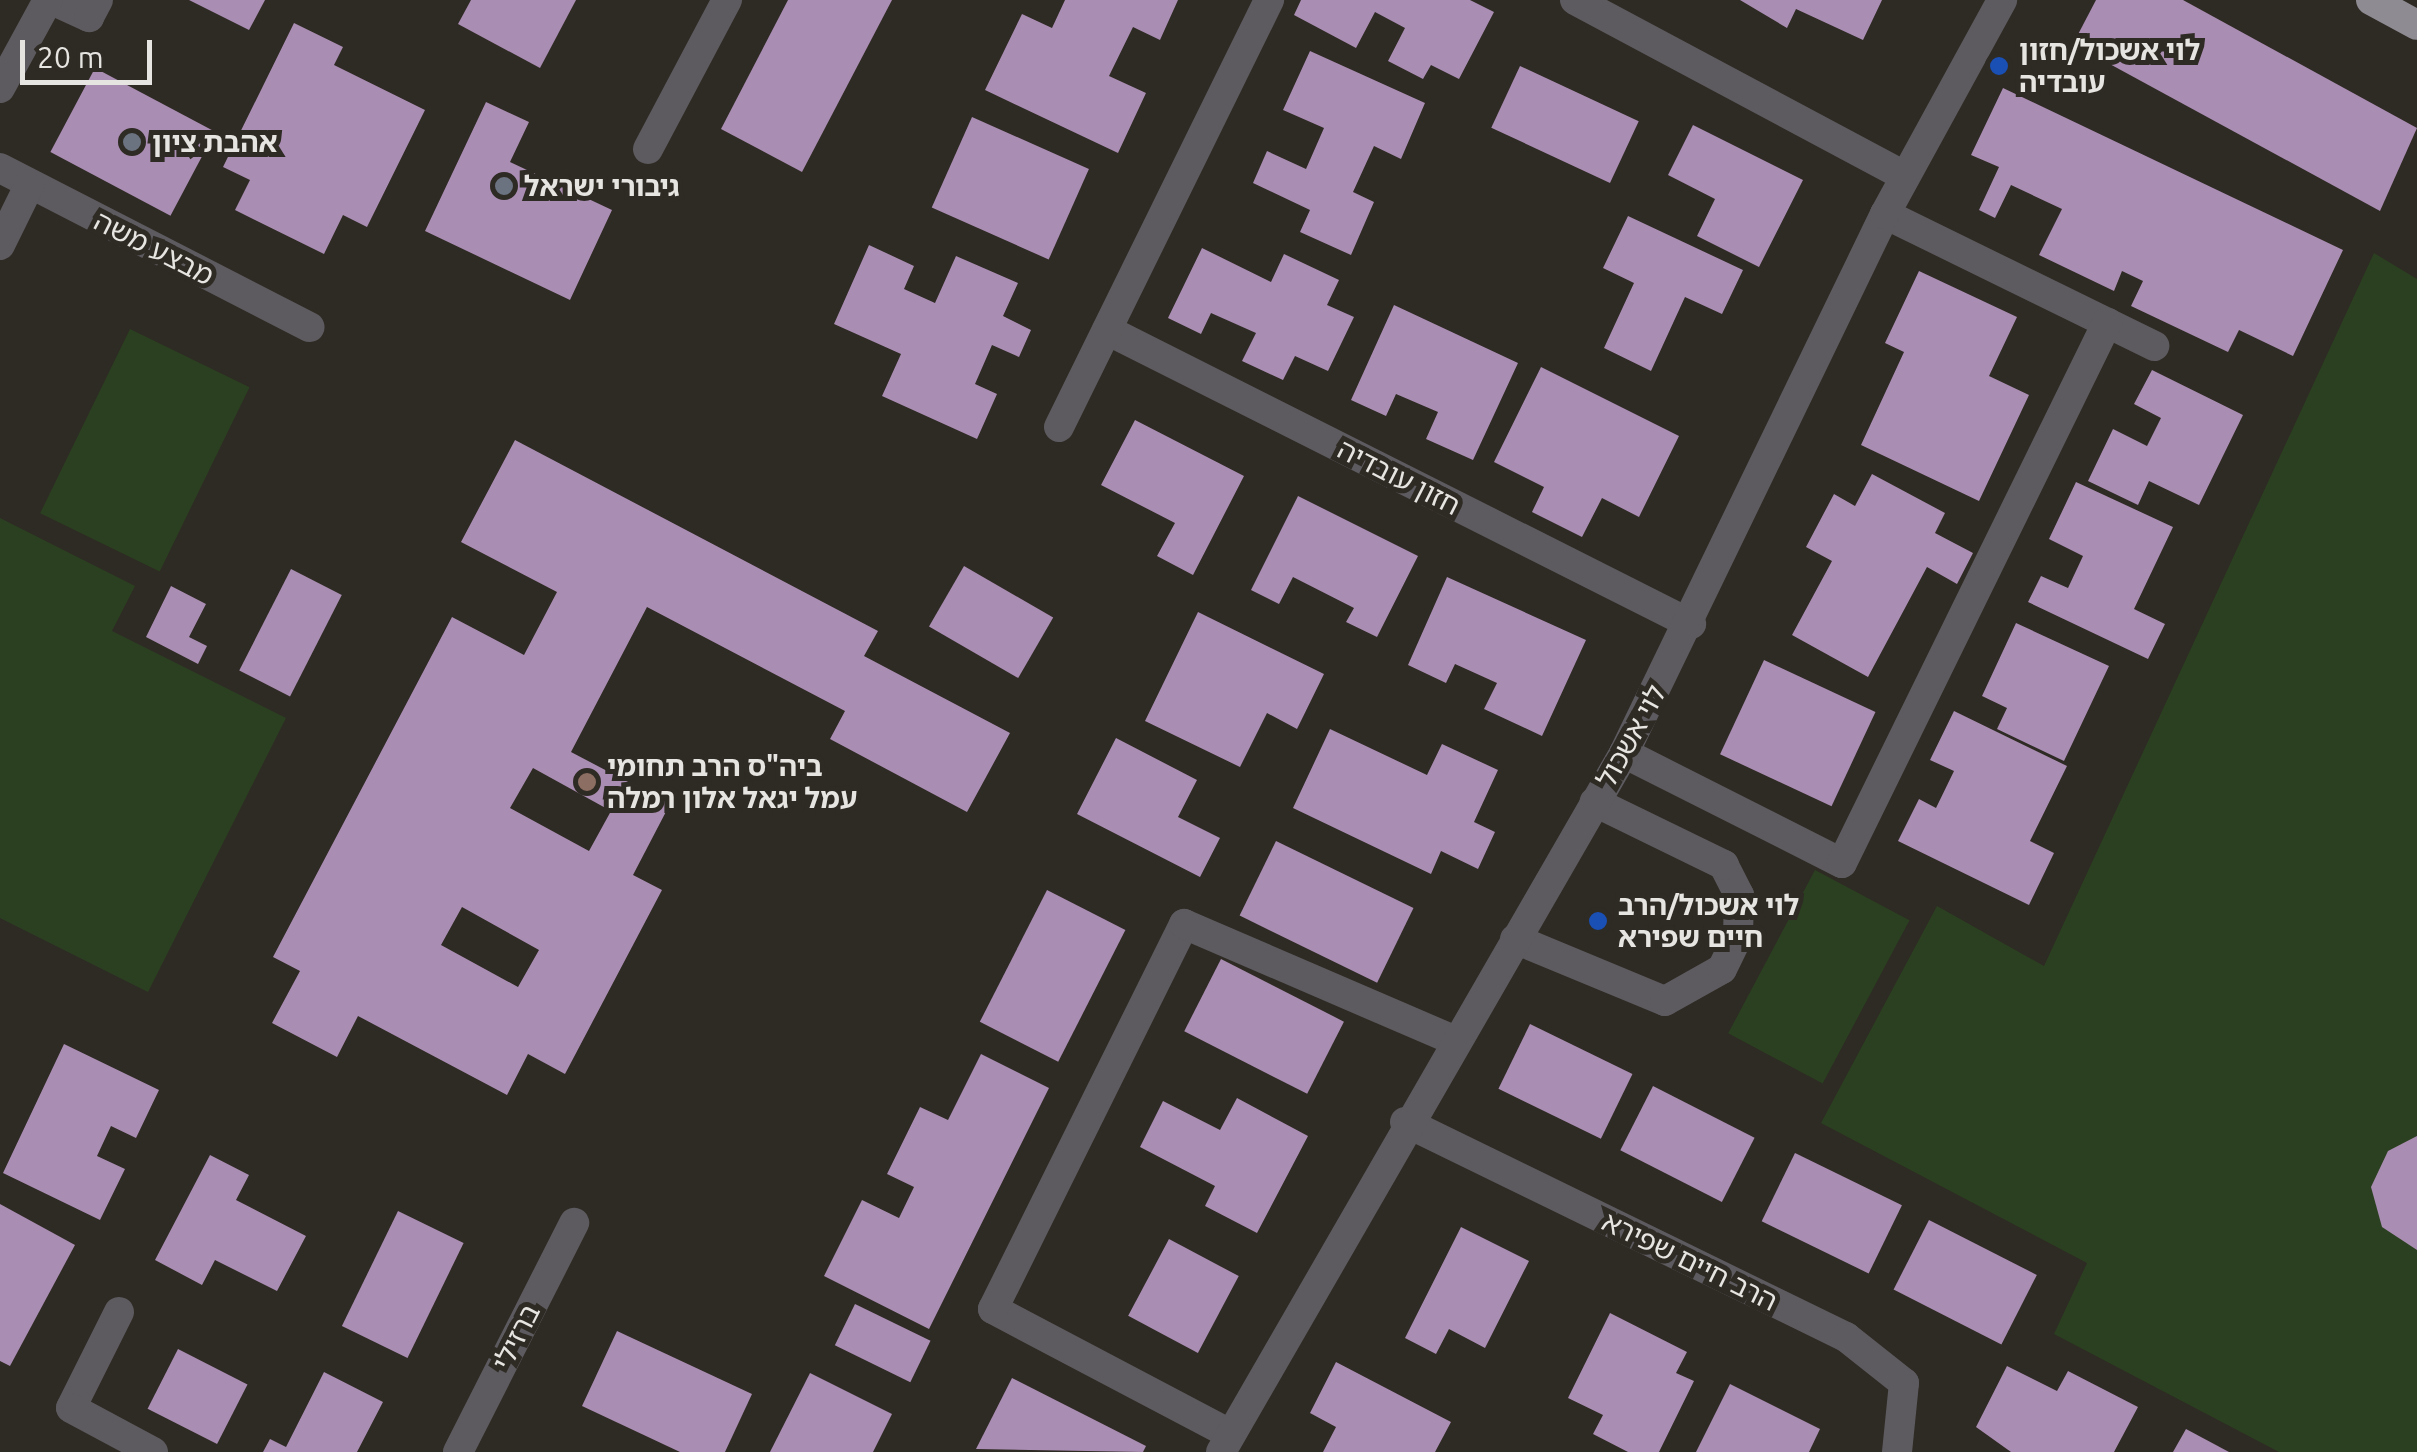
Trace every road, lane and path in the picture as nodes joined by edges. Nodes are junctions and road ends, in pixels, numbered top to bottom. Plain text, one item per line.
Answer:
1 (50, 0) edge
2 (98, 0) edge
3 (727, 0) edge
4 (1269, 0) edge
5 (1576, 0) edge
6 (2002, 0) edge
7 (2371, 0) edge
8 (2417, 25) edge
9 (0, 88) edge
10 (648, 149) dead end
11 (0, 168) edge
12 (1906, 176) junction
13 (30, 184) junction
14 (1885, 214) junction
15 (0, 246) edge
16 (2107, 323) junction
17 (309, 327) dead end
18 (1107, 330) junction
19 (2154, 346) dead end
20 (1059, 427) dead end
21 (1691, 624) junction
22 (1624, 752) junction
23 (1594, 802) junction
24 (1515, 938) junction
25 (1456, 1041) junction
26 (1406, 1122) junction
27 (574, 1223) dead end
28 (120, 1312) dead end
29 (1226, 1443) edge
30 (153, 1452) edge
31 (458, 1452) edge
32 (1897, 1452) edge

1 - 2 street
1 - 9 street
3 - 10 street
4 - 18 street
5 - 12 street
6 - 12 street, לוי אשכול
7 - 8 main road
11 - 13 street, מבצע משה
12 - 14 street, לוי אשכול
13 - 15 street
13 - 17 street, מבצע משה
14 - 16 street
14 - 21 street, לוי אשכול
16 - 19 street
16 - 22 street
18 - 20 street
18 - 21 street, חזון עובדיה
21 - 22 street, לוי אשכול
22 - 23 street, לוי אשכול
23 - 24 street, לוי אשכול
23 - 24 street
24 - 25 street, לוי אשכול
25 - 26 street, לוי אשכול
25 - 29 street
26 - 29 street, לוי אשכול
26 - 32 street, הרב חיים שפירא
27 - 31 street, ברזילי
28 - 30 street

